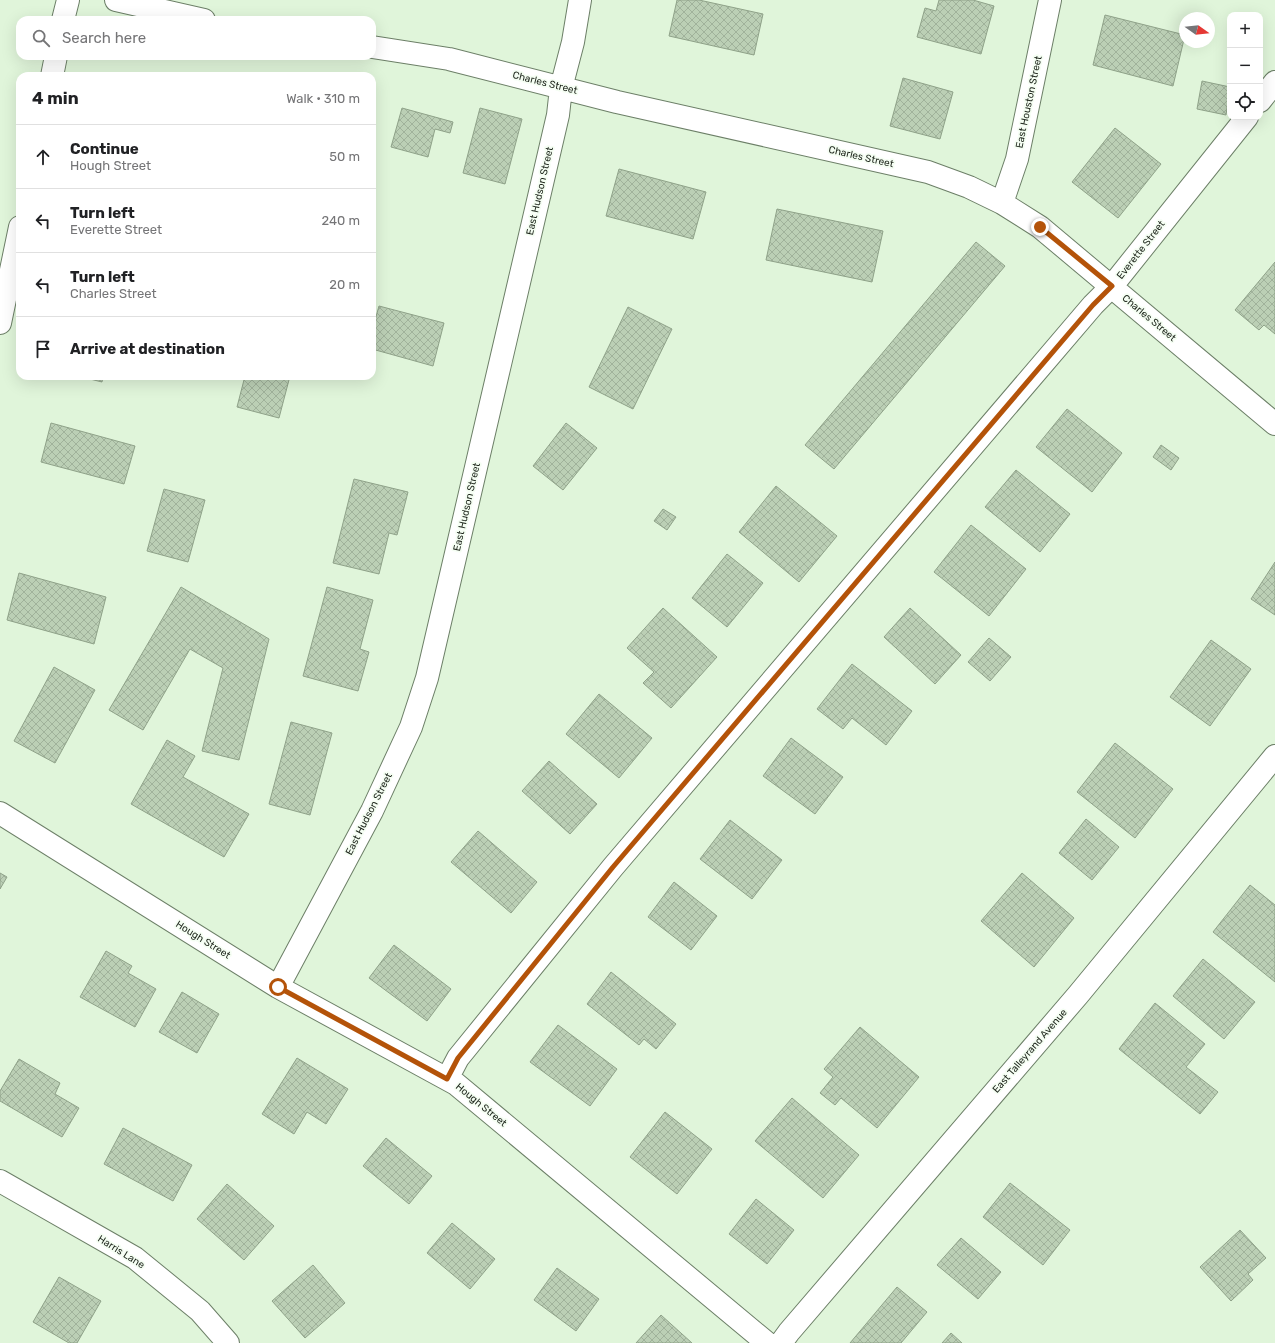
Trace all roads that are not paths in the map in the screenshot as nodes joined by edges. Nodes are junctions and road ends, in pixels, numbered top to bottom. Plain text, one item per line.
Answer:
1 (68, 0) edge
2 (116, 0) edge
3 (580, 0) edge
4 (1050, 0) edge
5 (64, 16) edge
6 (186, 16) edge
7 (376, 48) edge
8 (55, 60) edge
9 (53, 72) edge
10 (1275, 82) edge
11 (561, 88) junction
12 (1263, 97) edge
13 (1245, 120) edge
14 (1002, 203) junction
15 (16, 246) edge
16 (1112, 286) junction
17 (0, 323) edge
18 (1275, 424) edge
19 (1275, 756) edge
20 (0, 813) edge
21 (278, 987) junction
22 (447, 1079) junction
23 (0, 1181) edge
24 (228, 1343) edge
25 (767, 1343) edge
26 (781, 1343) edge

1 - 5 street
2 - 6 street
3 - 11 street, East Hudson Street
4 - 14 street, East Houston Street
7 - 11 street, Charles Street
8 - 9 street
10 - 12 street
11 - 14 street, Charles Street
11 - 21 street, East Hudson Street
13 - 16 street, Everette Street
14 - 16 street, Charles Street
15 - 17 street
16 - 18 street, Charles Street
16 - 22 street, Everette Street
19 - 26 street, East Talleyrand Avenue
20 - 21 street, Hough Street
21 - 22 street, Hough Street
22 - 25 street, Hough Street
23 - 24 street, Harris Lane

